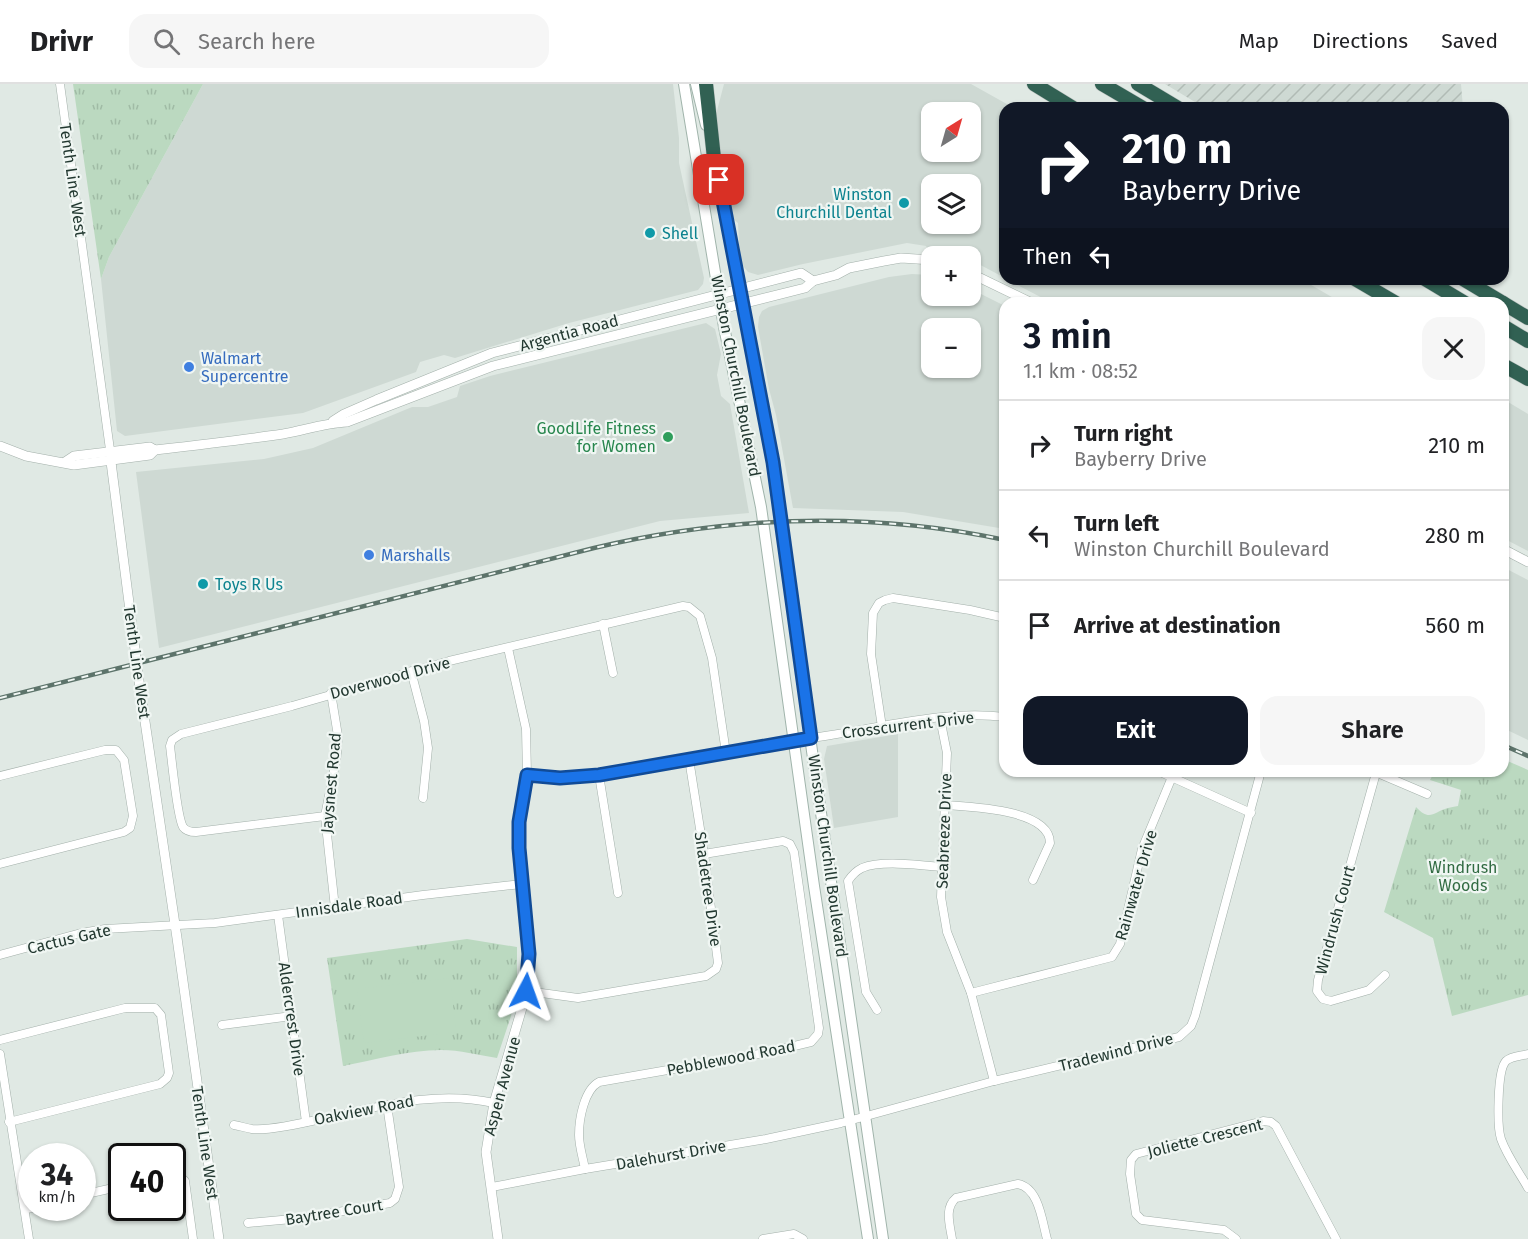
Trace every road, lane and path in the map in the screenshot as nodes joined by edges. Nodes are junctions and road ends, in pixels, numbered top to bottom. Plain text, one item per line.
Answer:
1 (60, 84) edge
2 (684, 84) edge
3 (696, 84) edge
4 (706, 84) edge
5 (1034, 84) edge
6 (1102, 84) edge
7 (1142, 86) edge
8 (1063, 102) edge
9 (1133, 102) edge
10 (1168, 102) edge
11 (714, 158) junction
12 (921, 259) edge
13 (981, 278) edge
14 (813, 281) junction
15 (1365, 285) edge
16 (1435, 285) edge
17 (1473, 285) edge
18 (740, 288) junction
19 (720, 293) junction
20 (1020, 297) edge
21 (1386, 297) edge
22 (1455, 297) edge
23 (1493, 297) edge
24 (743, 303) junction
25 (1509, 307) edge
26 (722, 309) junction
27 (1528, 318) edge
28 (1509, 330) edge
29 (1528, 341) edge
30 (1509, 368) edge
31 (1528, 379) edge
32 (331, 422) junction
33 (0, 446) edge
34 (110, 457) junction
35 (1509, 552) edge
36 (1528, 562) edge
37 (999, 617) edge
38 (603, 624) junction
39 (508, 648) junction
40 (411, 671) junction
41 (613, 673) dead end
42 (331, 693) junction
43 (999, 717) edge
44 (940, 718) junction
45 (882, 726) junction
46 (811, 738) junction
47 (794, 741) junction
48 (726, 753) junction
49 (689, 759) junction
50 (527, 775) junction
51 (599, 775) junction
52 (0, 776) edge
53 (1172, 777) joint
54 (1260, 777) edge
55 (1373, 777) edge
56 (1386, 777) edge
57 (1427, 794) dead end
58 (423, 798) dead end
59 (945, 805) junction
60 (1251, 813) junction
61 (325, 816) junction
62 (704, 854) junction
63 (0, 864) edge
64 (941, 867) junction
65 (1033, 880) dead end
66 (522, 884) junction
67 (618, 893) dead end
68 (335, 908) junction
69 (278, 915) junction
70 (176, 924) junction
71 (0, 955) edge
72 (1385, 975) dead end
73 (526, 991) junction
74 (971, 993) junction
75 (878, 1010) dead end
76 (292, 1016) junction
77 (222, 1025) dead end
78 (0, 1040) edge
79 (0, 1054) edge
80 (1528, 1054) edge
81 (994, 1081) junction
82 (494, 1103) junction
83 (387, 1105) junction
84 (865, 1116) junction
85 (850, 1121) junction
86 (9, 1122) junction
87 (306, 1122) junction
88 (234, 1125) dead end
89 (585, 1169) junction
90 (18, 1171) edge
91 (492, 1187) junction
92 (1528, 1188) edge
93 (186, 1194) edge
94 (27, 1221) edge
95 (248, 1223) dead end
96 (29, 1239) edge
97 (193, 1239) edge
98 (219, 1239) edge
99 (498, 1239) edge
100 (763, 1239) edge
101 (803, 1239) edge
102 (868, 1239) edge
103 (883, 1239) edge
104 (952, 1239) edge
105 (1047, 1239) edge
106 (1236, 1239) edge
107 (1336, 1239) edge

1 - 34 street, Tenth Line West
2 - 19 main road, Winston Churchill Boulevard
3 - 11 main road, Winston Churchill Boulevard
4 - 11 highway
5 - 8 highway
6 - 9 highway
7 - 10 highway
11 - 18 main road, Winston Churchill Boulevard
12 - 14 street, Argentia Road
13 - 20 street
14 - 18 street, Argentia Road
14 - 24 street, Argentia Road
15 - 21 highway
16 - 22 highway
17 - 23 highway
18 - 19 street, Argentia Road
18 - 24 main road, Winston Churchill Boulevard
19 - 26 main road, Winston Churchill Boulevard
19 - 32 street, Argentia Road
24 - 26 street, Argentia Road
24 - 46 main road, Winston Churchill Boulevard
25 - 27 highway
26 - 32 street, Argentia Road
26 - 47 main road, Winston Churchill Boulevard
28 - 29 highway
30 - 31 highway
32 - 34 street, Argentia Road
33 - 34 street, Argentia Road
34 - 70 street, Tenth Line West
35 - 36 street
37 - 45 street
38 - 39 street, Doverwood Drive
38 - 41 street
38 - 48 street, Doverwood Drive
39 - 40 street, Doverwood Drive
39 - 50 street, Aspen Avenue
40 - 42 street, Doverwood Drive
40 - 58 street
42 - 61 street, Jaysnest Road
42 - 61 street, Doverwood Drive
43 - 44 street, Crosscurrent Drive
44 - 45 street, Crosscurrent Drive
44 - 59 street, Seabreeze Drive
45 - 46 street, Crosscurrent Drive
46 - 47 street
46 - 84 main road, Winston Churchill Boulevard
47 - 48 street
47 - 85 main road, Winston Churchill Boulevard
48 - 49 street
49 - 51 street
49 - 62 street, Shadetree Drive
50 - 51 street
50 - 66 street, Aspen Avenue
51 - 67 street
52 - 63 street
53 - 60 street
53 - 74 street, Rainwater Drive
54 - 60 street, Tradewind Drive
55 - 72 street, Windrush Court
56 - 57 street
59 - 64 street, Seabreeze Drive
59 - 65 street
60 - 81 street, Tradewind Drive
61 - 68 street, Jaysnest Road
62 - 73 street, Shadetree Drive
62 - 89 street, Pebblewood Road
64 - 74 street, Seabreeze Drive
64 - 75 street
66 - 68 street, Innisdale Road
66 - 73 street, Aspen Avenue
68 - 69 street, Innisdale Road
69 - 70 street, Innisdale Road
69 - 76 street, Aldercrest Drive
70 - 71 street, Cactus Gate
70 - 98 street, Tenth Line West
73 - 82 street, Aspen Avenue
74 - 81 street, Seabreeze Drive
76 - 77 street
76 - 87 street, Aldercrest Drive
78 - 86 street
79 - 86 street
80 - 92 street
81 - 84 street, Tradewind Drive
82 - 83 street, Oakview Road
82 - 91 street, Aspen Avenue
83 - 87 street, Oakview Road
83 - 95 street, Baytree Court
84 - 85 street, Tradewind Drive
84 - 103 main road, Winston Churchill Boulevard
85 - 89 street, Dalehurst Drive
85 - 102 main road, Winston Churchill Boulevard
86 - 90 street
87 - 88 street, Oakview Road
89 - 91 street, Dalehurst Drive
91 - 99 street, Aspen Avenue
93 - 97 street
94 - 96 street
100 - 101 street
104 - 105 street
106 - 107 street, Joliette Crescent

